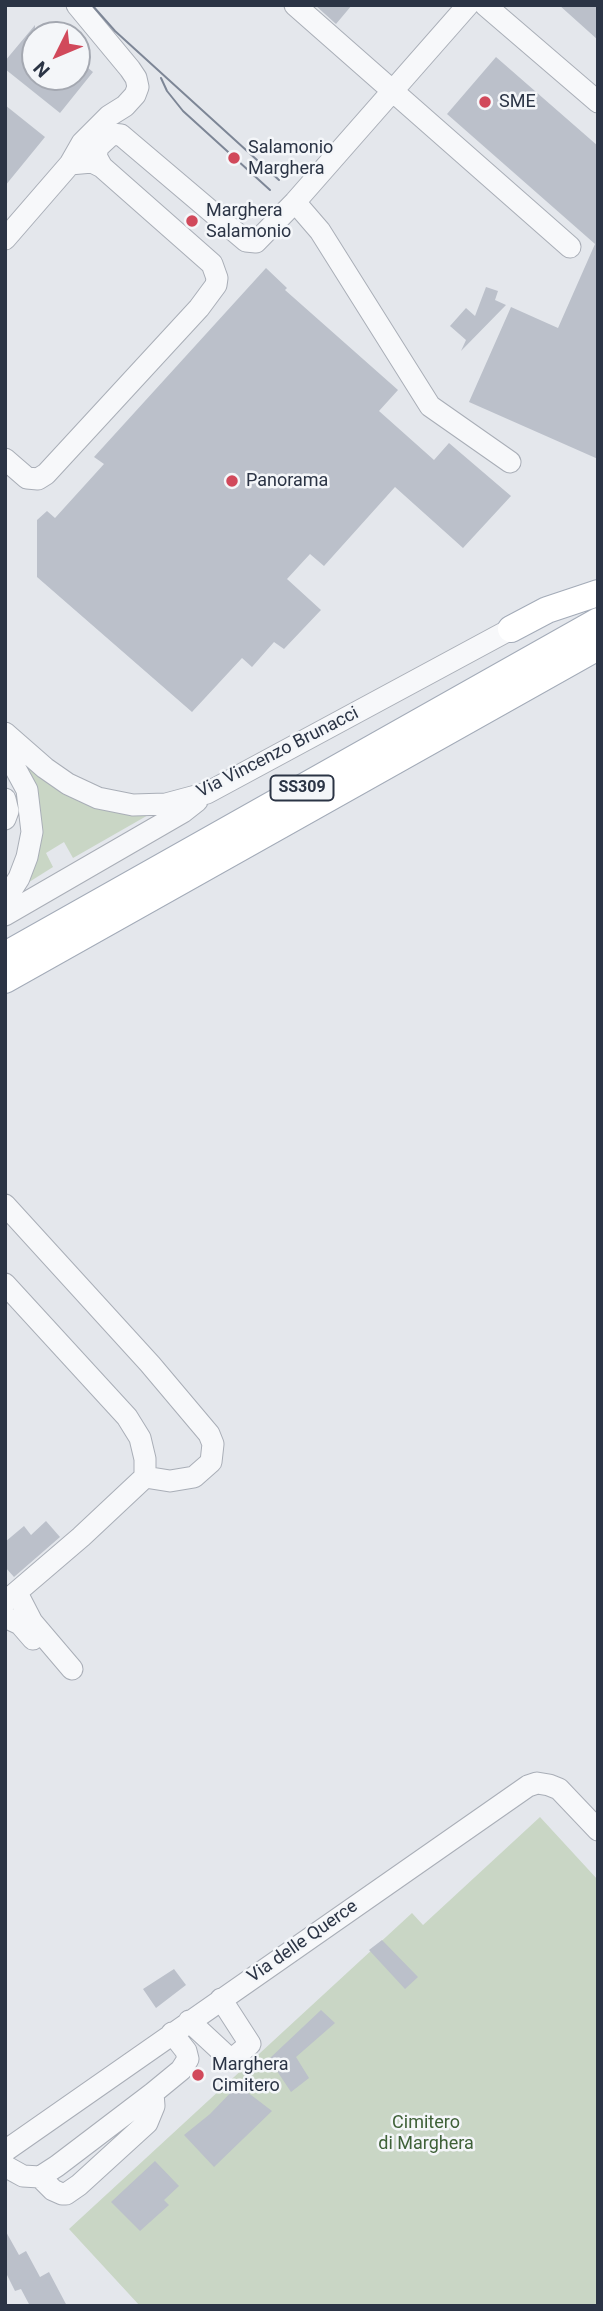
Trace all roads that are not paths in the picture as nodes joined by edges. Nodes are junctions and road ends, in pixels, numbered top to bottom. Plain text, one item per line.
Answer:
1 (77, 5) edge
2 (295, 5) edge
3 (468, 5) edge
4 (485, 5) edge
5 (393, 91) junction
6 (598, 102) edge
7 (125, 106) junction
8 (134, 145) junction
9 (70, 164) junction
10 (102, 167) junction
11 (295, 202) junction
12 (5, 239) edge
13 (570, 247) dead end
14 (5, 459) edge
15 (510, 462) dead end
16 (598, 593) edge
17 (598, 621) edge
18 (511, 629) joint
19 (598, 648) edge
20 (5, 733) edge
21 (5, 756) edge
22 (207, 793) junction
23 (5, 799) edge
24 (5, 819) edge
25 (5, 900) edge
26 (5, 915) edge
27 (5, 955) edge
28 (5, 980) edge
29 (5, 1205) edge
30 (5, 1284) edge
31 (145, 1477) junction
32 (11, 1597) edge
33 (5, 1617) edge
34 (598, 1830) edge
35 (221, 1999) junction
36 (180, 2027) junction
37 (5, 2151) edge
38 (5, 2166) edge

1 - 7 street
2 - 5 street
3 - 5 street
4 - 6 street
5 - 11 street
5 - 13 street
7 - 8 street
7 - 9 street
8 - 10 street
8 - 11 street
9 - 10 street
9 - 12 street
10 - 14 street
11 - 15 street
16 - 18 main road
17 - 27 main road, SS309
18 - 22 street, Via Vincenzo Brunacci
19 - 28 main road, SS309
20 - 22 street, Via Vincenzo Brunacci
21 - 25 street
22 - 26 street
23 - 24 street
29 - 31 street
30 - 31 street
31 - 32 street
32 - 33 street
34 - 35 street, Via delle Querce
35 - 36 street, Via delle Querce
35 - 36 street
36 - 37 street, Via delle Querce
36 - 38 street

